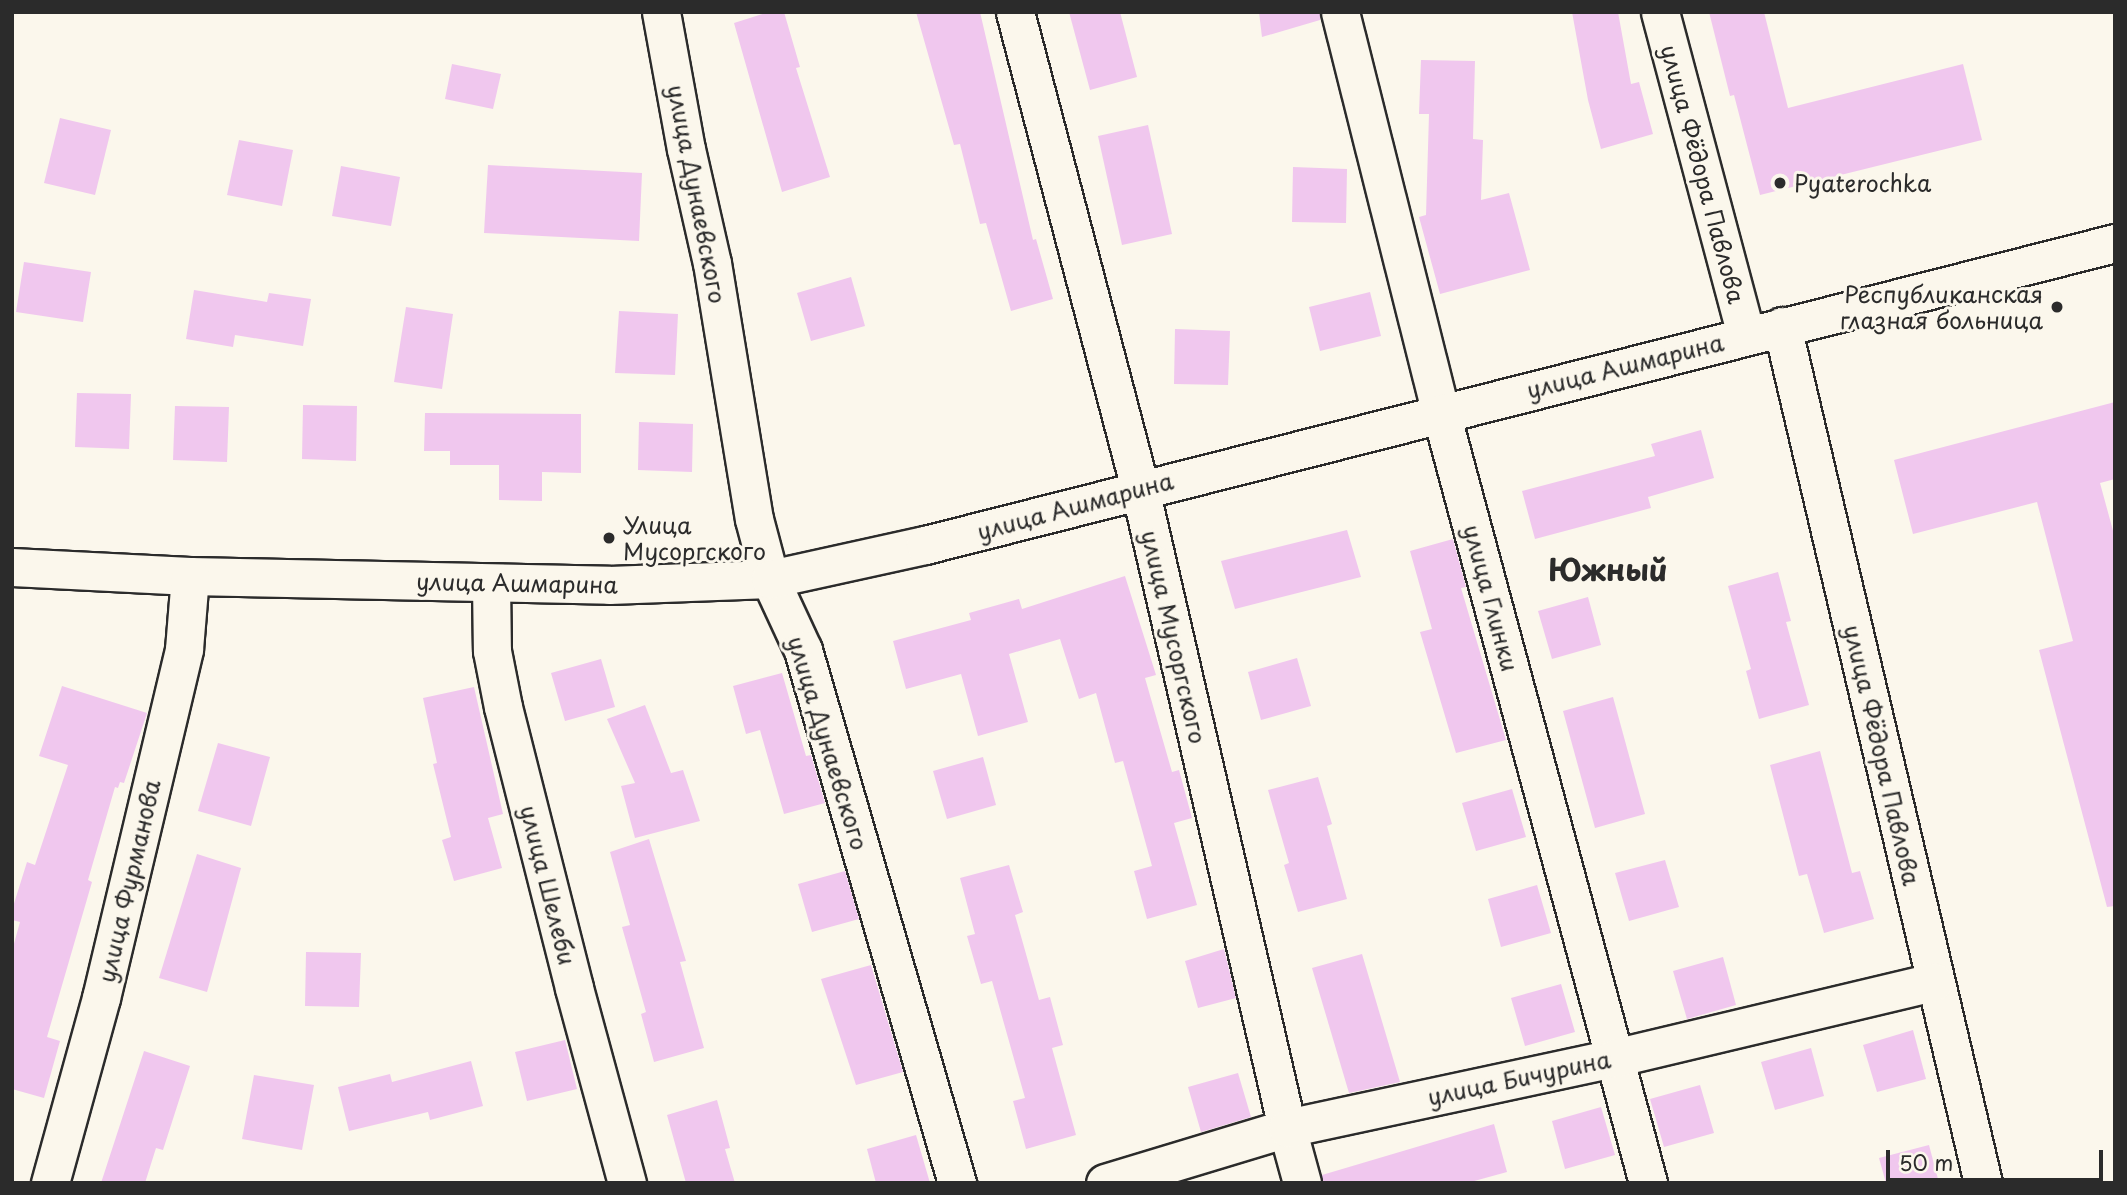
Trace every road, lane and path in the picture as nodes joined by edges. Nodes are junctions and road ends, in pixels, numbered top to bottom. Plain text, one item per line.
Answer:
1 (662, 12) edge
2 (1014, 12) edge
3 (1340, 12) edge
4 (1660, 12) edge
5 (2115, 243) edge
6 (1782, 326) junction
7 (1746, 336) junction
8 (1441, 413) junction
9 (1140, 489) junction
10 (12, 568) edge
11 (190, 576) junction
12 (770, 579) junction
13 (491, 583) junction
14 (1934, 982) junction
15 (1614, 1058) junction
16 (1287, 1128) junction
17 (51, 1183) edge
18 (627, 1183) edge
19 (957, 1183) edge
20 (1105, 1183) edge
21 (1302, 1183) edge
22 (1648, 1183) edge
23 (1983, 1183) edge

1 - 12 street, улица Дунаевского
2 - 9 street, улица Мусоргского
3 - 8 street, улица Глинки
4 - 7 street, улица Фёдора Павлова
5 - 6 street, улица Ашмарина
6 - 7 street, улица Ашмарина
6 - 14 street, улица Фёдора Павлова
7 - 8 street, улица Ашмарина
8 - 9 street, улица Ашмарина
8 - 15 street, улица Глинки
9 - 12 street, улица Ашмарина
9 - 16 street, улица Мусоргского
10 - 11 street, улица Ашмарина
11 - 13 street, улица Ашмарина
11 - 17 street, улица Фурманова
12 - 13 street, улица Ашмарина
12 - 19 street, улица Дунаевского
13 - 18 street, улица Шелеби
14 - 15 street, улица Бичурина
14 - 23 street, улица Фёдора Павлова
15 - 16 street, улица Бичурина
15 - 22 street, улица Глинки
16 - 20 street, улица Бичурина
16 - 21 street, улица Мусоргского

